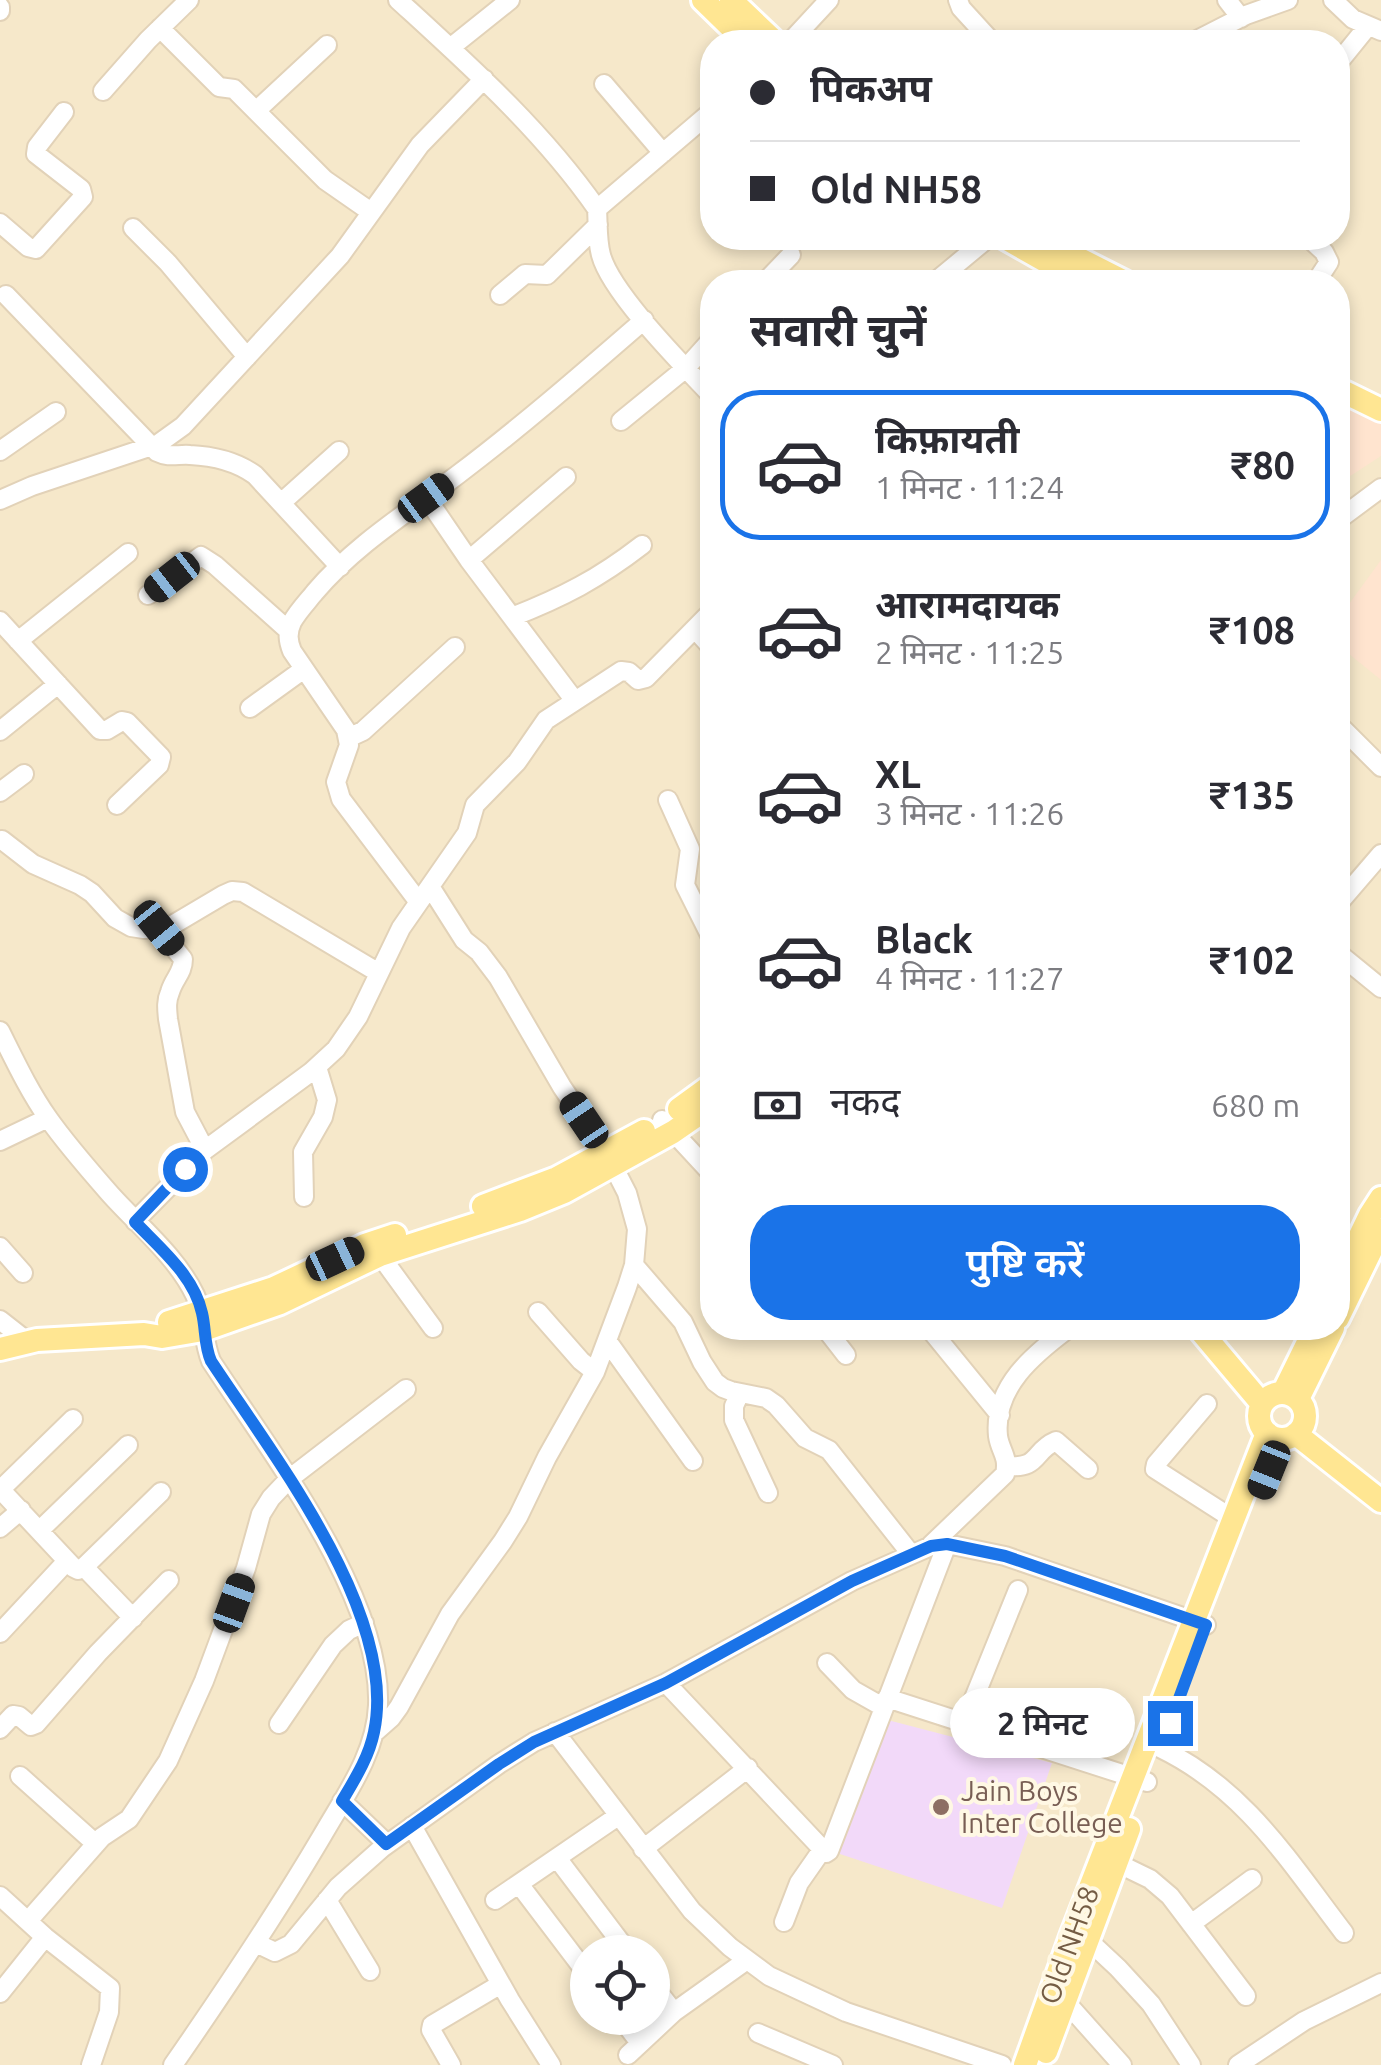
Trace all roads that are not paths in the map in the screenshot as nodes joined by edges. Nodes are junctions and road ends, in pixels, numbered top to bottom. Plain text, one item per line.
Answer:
1 (189, 0) edge
2 (398, 0) edge
3 (510, 0) edge
4 (703, 0) edge
5 (731, 0) edge
6 (829, 0) edge
7 (958, 0) edge
8 (1227, 0) edge
9 (1288, 0) edge
10 (1333, 0) edge
11 (1241, 18) junction
12 (160, 28) junction
13 (1374, 29) edge
14 (734, 30) edge
15 (762, 30) edge
16 (801, 30) edge
17 (981, 30) edge
18 (1217, 30) edge
19 (327, 44) dead end
20 (450, 48) junction
21 (1350, 52) edge
22 (484, 79) junction
23 (604, 84) dead end
24 (103, 91) dead end
25 (256, 111) junction
26 (64, 112) dead end
27 (700, 121) edge
28 (663, 153) junction
29 (370, 212) junction
30 (597, 217) junction
31 (0, 223) edge
32 (133, 228) dead end
33 (974, 250) edge
34 (790, 255) dead end
35 (1052, 259) edge
36 (776, 270) edge
37 (949, 270) edge
38 (1087, 270) edge
39 (6, 295) dead end
40 (500, 296) dead end
41 (644, 320) junction
42 (700, 352) edge
43 (248, 357) junction
44 (686, 368) junction
45 (1350, 381) edge
46 (700, 383) edge
47 (1350, 395) edge
48 (1381, 395) edge
49 (1381, 410) edge
50 (56, 412) dead end
51 (621, 421) dead end
52 (151, 446) junction
53 (340, 451) dead end
54 (0, 452) edge
55 (566, 477) dead end
56 (1381, 488) edge
57 (426, 498) junction
58 (0, 500) edge
59 (281, 503) junction
60 (1350, 511) edge
61 (642, 546) dead end
62 (128, 553) dead end
63 (469, 560) junction
64 (340, 567) junction
65 (148, 595) dead end
66 (512, 618) junction
67 (0, 621) edge
68 (700, 624) edge
69 (695, 629) junction
70 (289, 631) junction
71 (700, 635) edge
72 (18, 641) junction
73 (456, 648) dead end
74 (304, 669) junction
75 (58, 684) junction
76 (574, 701) junction
77 (250, 708) dead end
78 (0, 731) edge
79 (1350, 736) edge
80 (348, 738) junction
81 (1381, 767) edge
82 (24, 774) dead end
83 (0, 792) edge
84 (668, 800) dead end
85 (117, 805) dead end
86 (2, 840) edge
87 (1381, 854) edge
88 (1350, 890) edge
89 (425, 895) junction
90 (700, 900) edge
91 (159, 928) junction
92 (1350, 963) edge
93 (378, 973) junction
94 (1381, 988) edge
95 (0, 1031) edge
96 (317, 1067) junction
97 (700, 1097) edge
98 (700, 1110) edge
99 (48, 1118) junction
100 (668, 1126) junction
101 (0, 1141) edge
102 (205, 1150) junction
103 (610, 1159) junction
104 (700, 1161) edge
105 (304, 1197) dead end
106 (1378, 1216) edge
107 (135, 1222) junction
108 (0, 1247) edge
109 (376, 1249) junction
110 (1350, 1262) edge
111 (634, 1264) junction
112 (24, 1273) dead end
113 (1350, 1287) edge
114 (538, 1312) dead end
115 (0, 1320) edge
116 (203, 1321) junction
117 (432, 1328) dead end
118 (834, 1340) edge
119 (939, 1340) edge
120 (1054, 1340) edge
121 (1210, 1340) edge
122 (1227, 1340) edge
123 (1311, 1340) edge
124 (1326, 1340) edge
125 (28, 1342) junction
126 (608, 1342) junction
127 (0, 1349) edge
128 (846, 1355) dead end
129 (595, 1372) junction
130 (406, 1389) dead end
131 (740, 1393) junction
132 (1207, 1404) dead end
133 (1283, 1414) junction
134 (1000, 1415) junction
135 (73, 1419) dead end
136 (128, 1445) dead end
137 (693, 1461) dead end
138 (1006, 1466) junction
139 (1088, 1469) dead end
140 (289, 1479) junction
141 (1381, 1482) edge
142 (0, 1489) edge
143 (161, 1492) dead end
144 (768, 1493) dead end
145 (1381, 1500) edge
146 (22, 1510) junction
147 (1233, 1519) junction
148 (0, 1528) edge
149 (40, 1530) junction
150 (939, 1545) junction
151 (910, 1554) junction
152 (76, 1564) junction
153 (170, 1580) dead end
154 (1018, 1590) dead end
155 (133, 1618) junction
156 (1200, 1623) junction
157 (364, 1624) junction
158 (0, 1633) edge
159 (827, 1663) dead end
160 (666, 1683) junction
161 (885, 1703) junction
162 (964, 1723) junction
163 (279, 1724) dead end
164 (0, 1728) edge
165 (555, 1732) junction
166 (374, 1733) junction
167 (1160, 1748) junction
168 (748, 1768) junction
169 (20, 1776) dead end
170 (1140, 1780) junction
171 (342, 1801) junction
172 (618, 1816) junction
173 (412, 1826) junction
174 (96, 1844) junction
175 (386, 1844) junction
176 (643, 1849) junction
177 (822, 1850) junction
178 (556, 1858) junction
179 (1117, 1863) junction
180 (1252, 1879) dead end
181 (519, 1884) junction
182 (0, 1896) edge
183 (327, 1900) junction
184 (495, 1900) dead end
185 (28, 1921) junction
186 (784, 1922) dead end
187 (1192, 1924) junction
188 (1344, 1933) dead end
189 (615, 1935) edge
190 (45, 1937) junction
191 (1088, 1940) junction
192 (256, 1942) junction
193 (570, 1951) edge
194 (747, 1960) junction
195 (370, 1971) dead end
196 (1381, 1983) edge
197 (501, 1984) junction
198 (0, 1993) edge
199 (1246, 1996) dead end
200 (1065, 2002) junction
201 (670, 2007) edge
202 (674, 2012) junction
203 (670, 2016) edge
204 (758, 2033) dead end
205 (628, 2035) edge
206 (649, 2035) edge
207 (91, 2065) edge
208 (174, 2065) edge
209 (451, 2065) edge
210 (551, 2065) edge
211 (833, 2065) edge
212 (1002, 2065) edge
213 (1025, 2065) edge
214 (1041, 2065) edge
215 (1122, 2065) edge
216 (1191, 2065) edge
217 (1238, 2065) edge

1 - 12 street
2 - 20 street
3 - 20 street
4 - 14 main road
5 - 15 main road
6 - 16 street
7 - 17 street
8 - 11 street
9 - 11 street
10 - 13 street
11 - 18 street
12 - 24 street
12 - 25 street
13 - 21 street
19 - 25 street
20 - 22 street
22 - 29 street
22 - 30 street
23 - 28 street
25 - 29 street
26 - 31 street
27 - 28 street
28 - 30 street
29 - 43 street
30 - 40 street
30 - 41 street
32 - 43 street
33 - 37 street
34 - 36 street
35 - 38 main road
39 - 52 street
41 - 44 street
41 - 57 street
42 - 44 street
43 - 52 street
44 - 46 street
44 - 51 street
45 - 48 main road
47 - 49 main road
50 - 54 street
52 - 58 street
52 - 59 street
53 - 59 street
55 - 63 street
56 - 60 street
57 - 63 street
57 - 64 street
59 - 64 street
61 - 66 street
62 - 72 street
63 - 66 street
64 - 70 street
65 - 70 street
66 - 76 street
67 - 72 street
68 - 69 street
69 - 71 street
69 - 76 street
70 - 74 street
72 - 75 street
73 - 80 street
74 - 77 street
74 - 80 street
75 - 78 street
75 - 85 street
76 - 89 street
79 - 81 street
80 - 89 street
82 - 83 street
84 - 90 street
86 - 91 street
87 - 88 street
89 - 93 street
89 - 103 street
91 - 93 street
91 - 102 street
92 - 94 street
93 - 96 street
95 - 99 street
96 - 102 street
96 - 105 street
97 - 100 main road
98 - 100 main road
99 - 101 street
99 - 107 street
100 - 103 main road
100 - 104 street
102 - 107 street
103 - 109 main road
103 - 111 street
106 - 110 main road
106 - 113 main road
107 - 116 street
108 - 112 street
109 - 116 main road
109 - 117 street
111 - 126 street
111 - 131 street
114 - 129 street
115 - 125 street
116 - 125 main road
116 - 140 street
118 - 128 street
119 - 134 street
120 - 134 street
121 - 133 main road
122 - 133 main road
123 - 133 main road, Old NH58
124 - 133 main road, Old NH58
125 - 127 main road
126 - 129 street
126 - 137 street
129 - 166 street
130 - 140 street
131 - 144 street
131 - 151 street
132 - 147 street
133 - 141 main road
133 - 145 main road
133 - 147 main road, Old NH58
133 - 156 main road, Old NH58
134 - 138 street
135 - 142 street
136 - 149 street
138 - 139 street
138 - 150 street
140 - 157 street
140 - 174 street
142 - 146 street
143 - 152 street
146 - 148 street
146 - 149 street
147 - 156 main road, Old NH58
149 - 152 street
150 - 151 street
150 - 156 street
150 - 161 street
151 - 160 street
152 - 155 street
152 - 158 street
153 - 155 street
154 - 162 street
155 - 164 street
156 - 167 main road, Old NH58
156 - 170 main road, Old NH58
157 - 163 street
157 - 166 street
159 - 161 street
160 - 165 street
160 - 168 street
161 - 162 street
161 - 177 street
162 - 170 street
165 - 172 street
165 - 173 street
166 - 171 street
167 - 170 main road, Old NH58
167 - 188 street
168 - 176 street
168 - 177 street
169 - 174 street
170 - 179 main road, Old NH58
170 - 213 main road, Old NH58
171 - 175 street
171 - 192 street
172 - 176 street
172 - 178 street
173 - 175 street
173 - 197 street
174 - 185 street
175 - 183 street
176 - 194 street
177 - 186 street
178 - 181 street
178 - 189 street
179 - 187 street
179 - 191 main road, Old NH58
180 - 187 street
181 - 184 street
181 - 193 street
182 - 185 street
183 - 192 street
183 - 195 street
185 - 190 street
187 - 199 street
190 - 198 street
190 - 207 street
191 - 200 main road, Old NH58
191 - 216 street
192 - 208 street
194 - 202 street
194 - 212 street
196 - 217 street
197 - 209 street
197 - 210 street
200 - 214 main road, Old NH58
200 - 215 street
201 - 202 street
202 - 203 street
204 - 211 street
205 - 206 street

